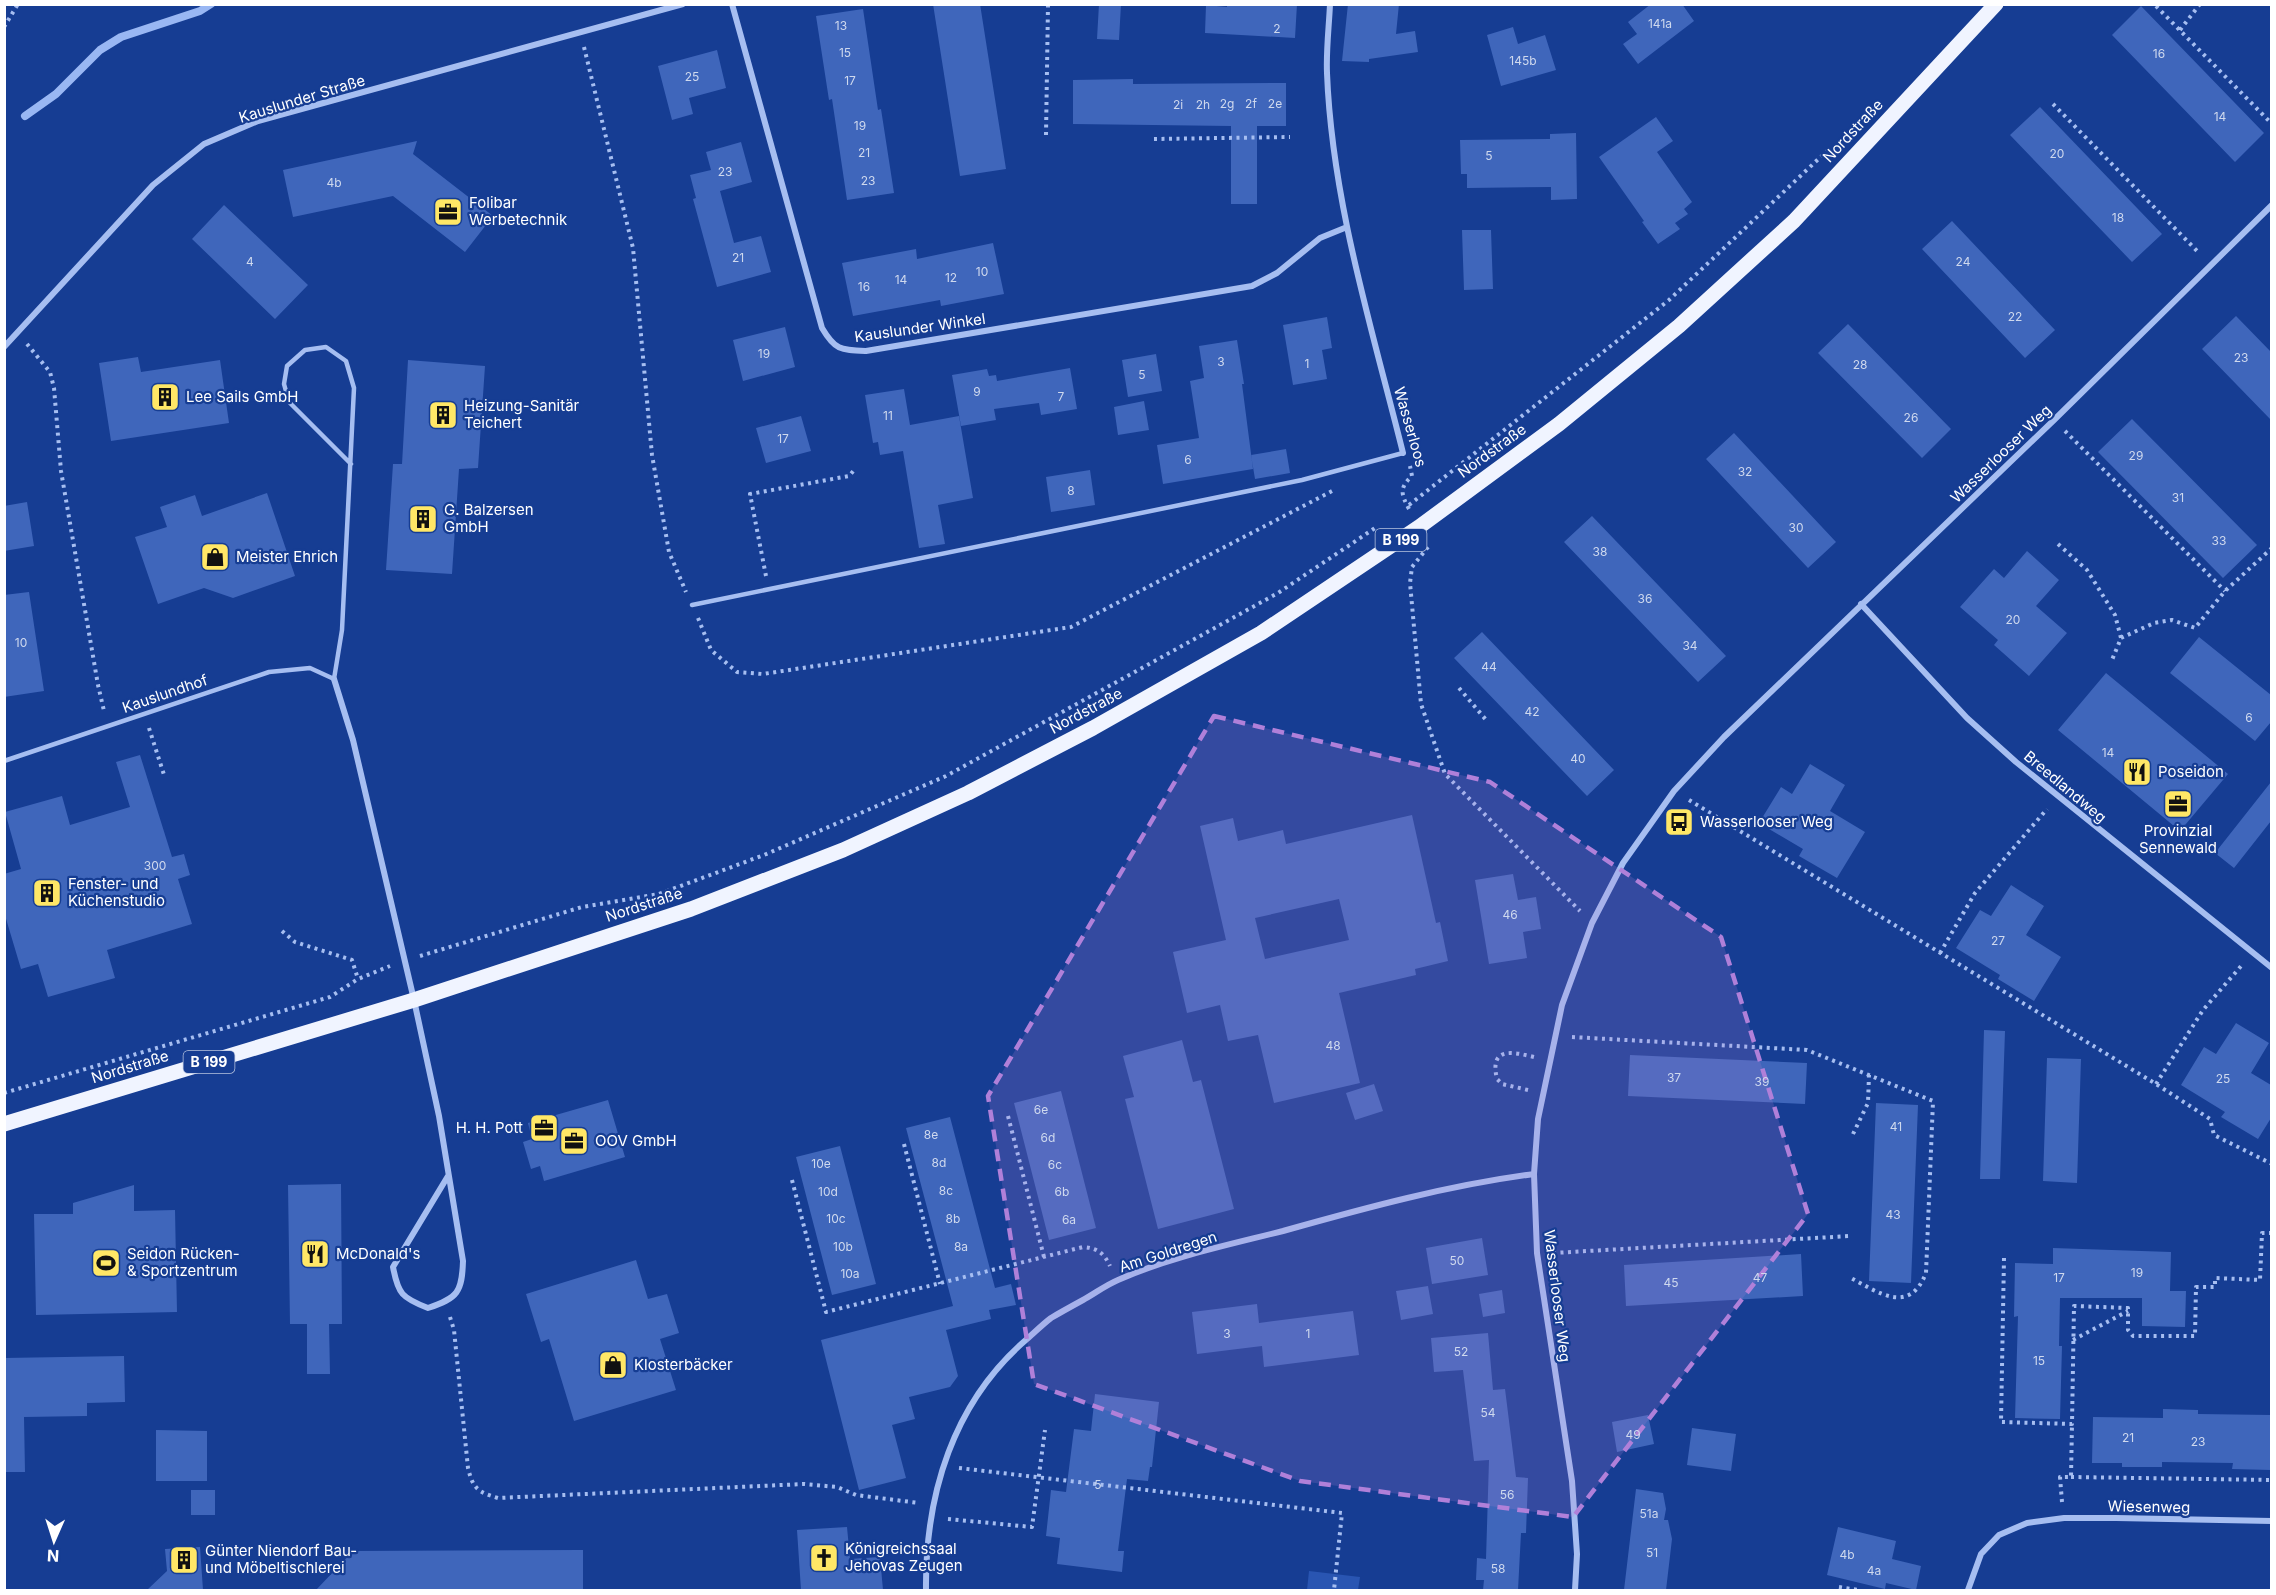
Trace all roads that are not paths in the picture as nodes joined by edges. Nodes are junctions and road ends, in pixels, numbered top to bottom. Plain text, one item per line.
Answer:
1 (683, 4) edge
2 (732, 4) edge
3 (1330, 4) edge
4 (1996, 4) edge
5 (2271, 205) edge
6 (1347, 227) junction
7 (4, 347) edge
8 (1403, 453) joint
9 (351, 464) junction
10 (1861, 604) junction
11 (692, 605) road end
12 (334, 679) junction
13 (4, 761) edge
14 (2271, 968) edge
15 (414, 999) junction
16 (4, 1124) edge
17 (1534, 1173) junction
18 (448, 1176) junction
19 (2271, 1521) edge
20 (926, 1590) edge
21 (1575, 1590) edge
22 (1968, 1590) edge

1 - 7 street, Kauslunder Straße
2 - 6 street, Kauslunder Winkel
3 - 6 street, Wasserloos
4 - 15 main road, Nordstraße / B 199
5 - 10 street, Wasserlooser Weg
6 - 8 street, Wasserloos
8 - 11 lane
9 - 9 lane
9 - 12 lane
10 - 14 street, Breedlandweg
10 - 17 street, Wasserlooser Weg
12 - 13 lane, Kauslundhof
12 - 15 street
15 - 16 main road, Nordstraße / B 199
15 - 18 street
17 - 20 street, Am Goldregen
17 - 21 street, Wasserlooser Weg
18 - 18 street
19 - 22 street, Wiesenweg

